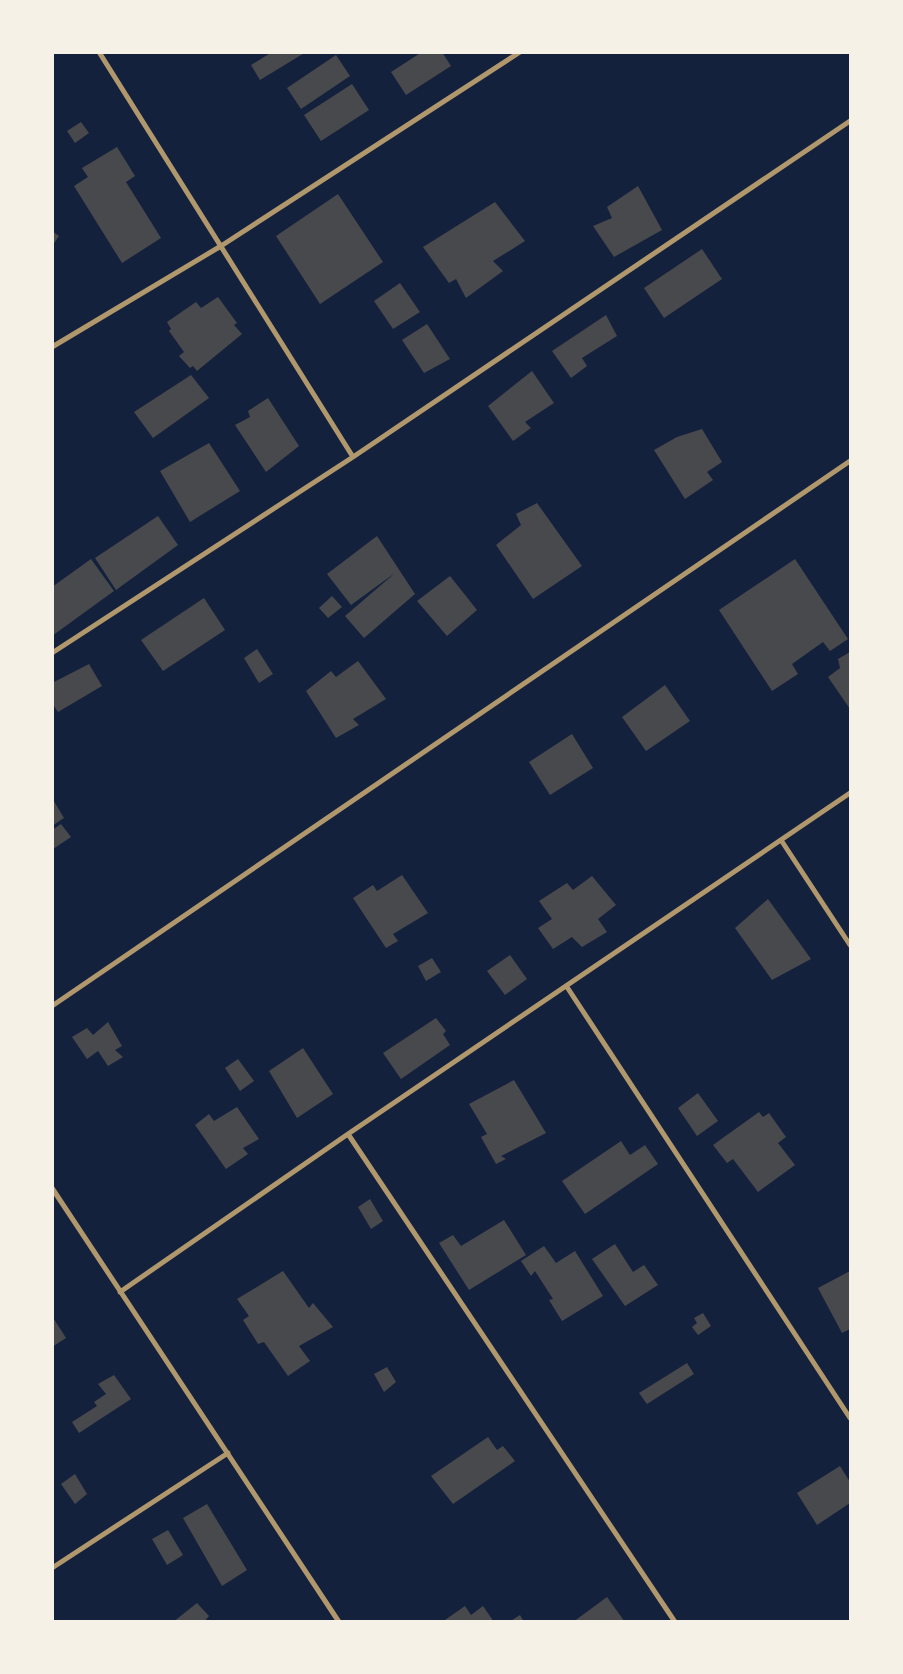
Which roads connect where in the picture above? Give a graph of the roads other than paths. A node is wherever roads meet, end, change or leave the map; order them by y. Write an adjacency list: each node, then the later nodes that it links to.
1 (99, 52): 4 (street)
2 (520, 52): 4 (street)
3 (850, 121): 6 (street)
4 (221, 246): 5 (street); 6 (street)
5 (52, 348)
6 (353, 457): 8 (street)
7 (850, 461): 13 (street)
8 (52, 652)
9 (850, 793): 10 (street)
10 (781, 840): 11 (street); 12 (street)
11 (850, 945)
12 (567, 986): 14 (street); 17 (street)
13 (52, 1006)
14 (348, 1134): 16 (street); 21 (street)
15 (52, 1188): 16 (street)
16 (120, 1292): 18 (street)
17 (850, 1418)
18 (228, 1453): 19 (street); 20 (street)
19 (52, 1568)
20 (339, 1622)
21 (675, 1622)

